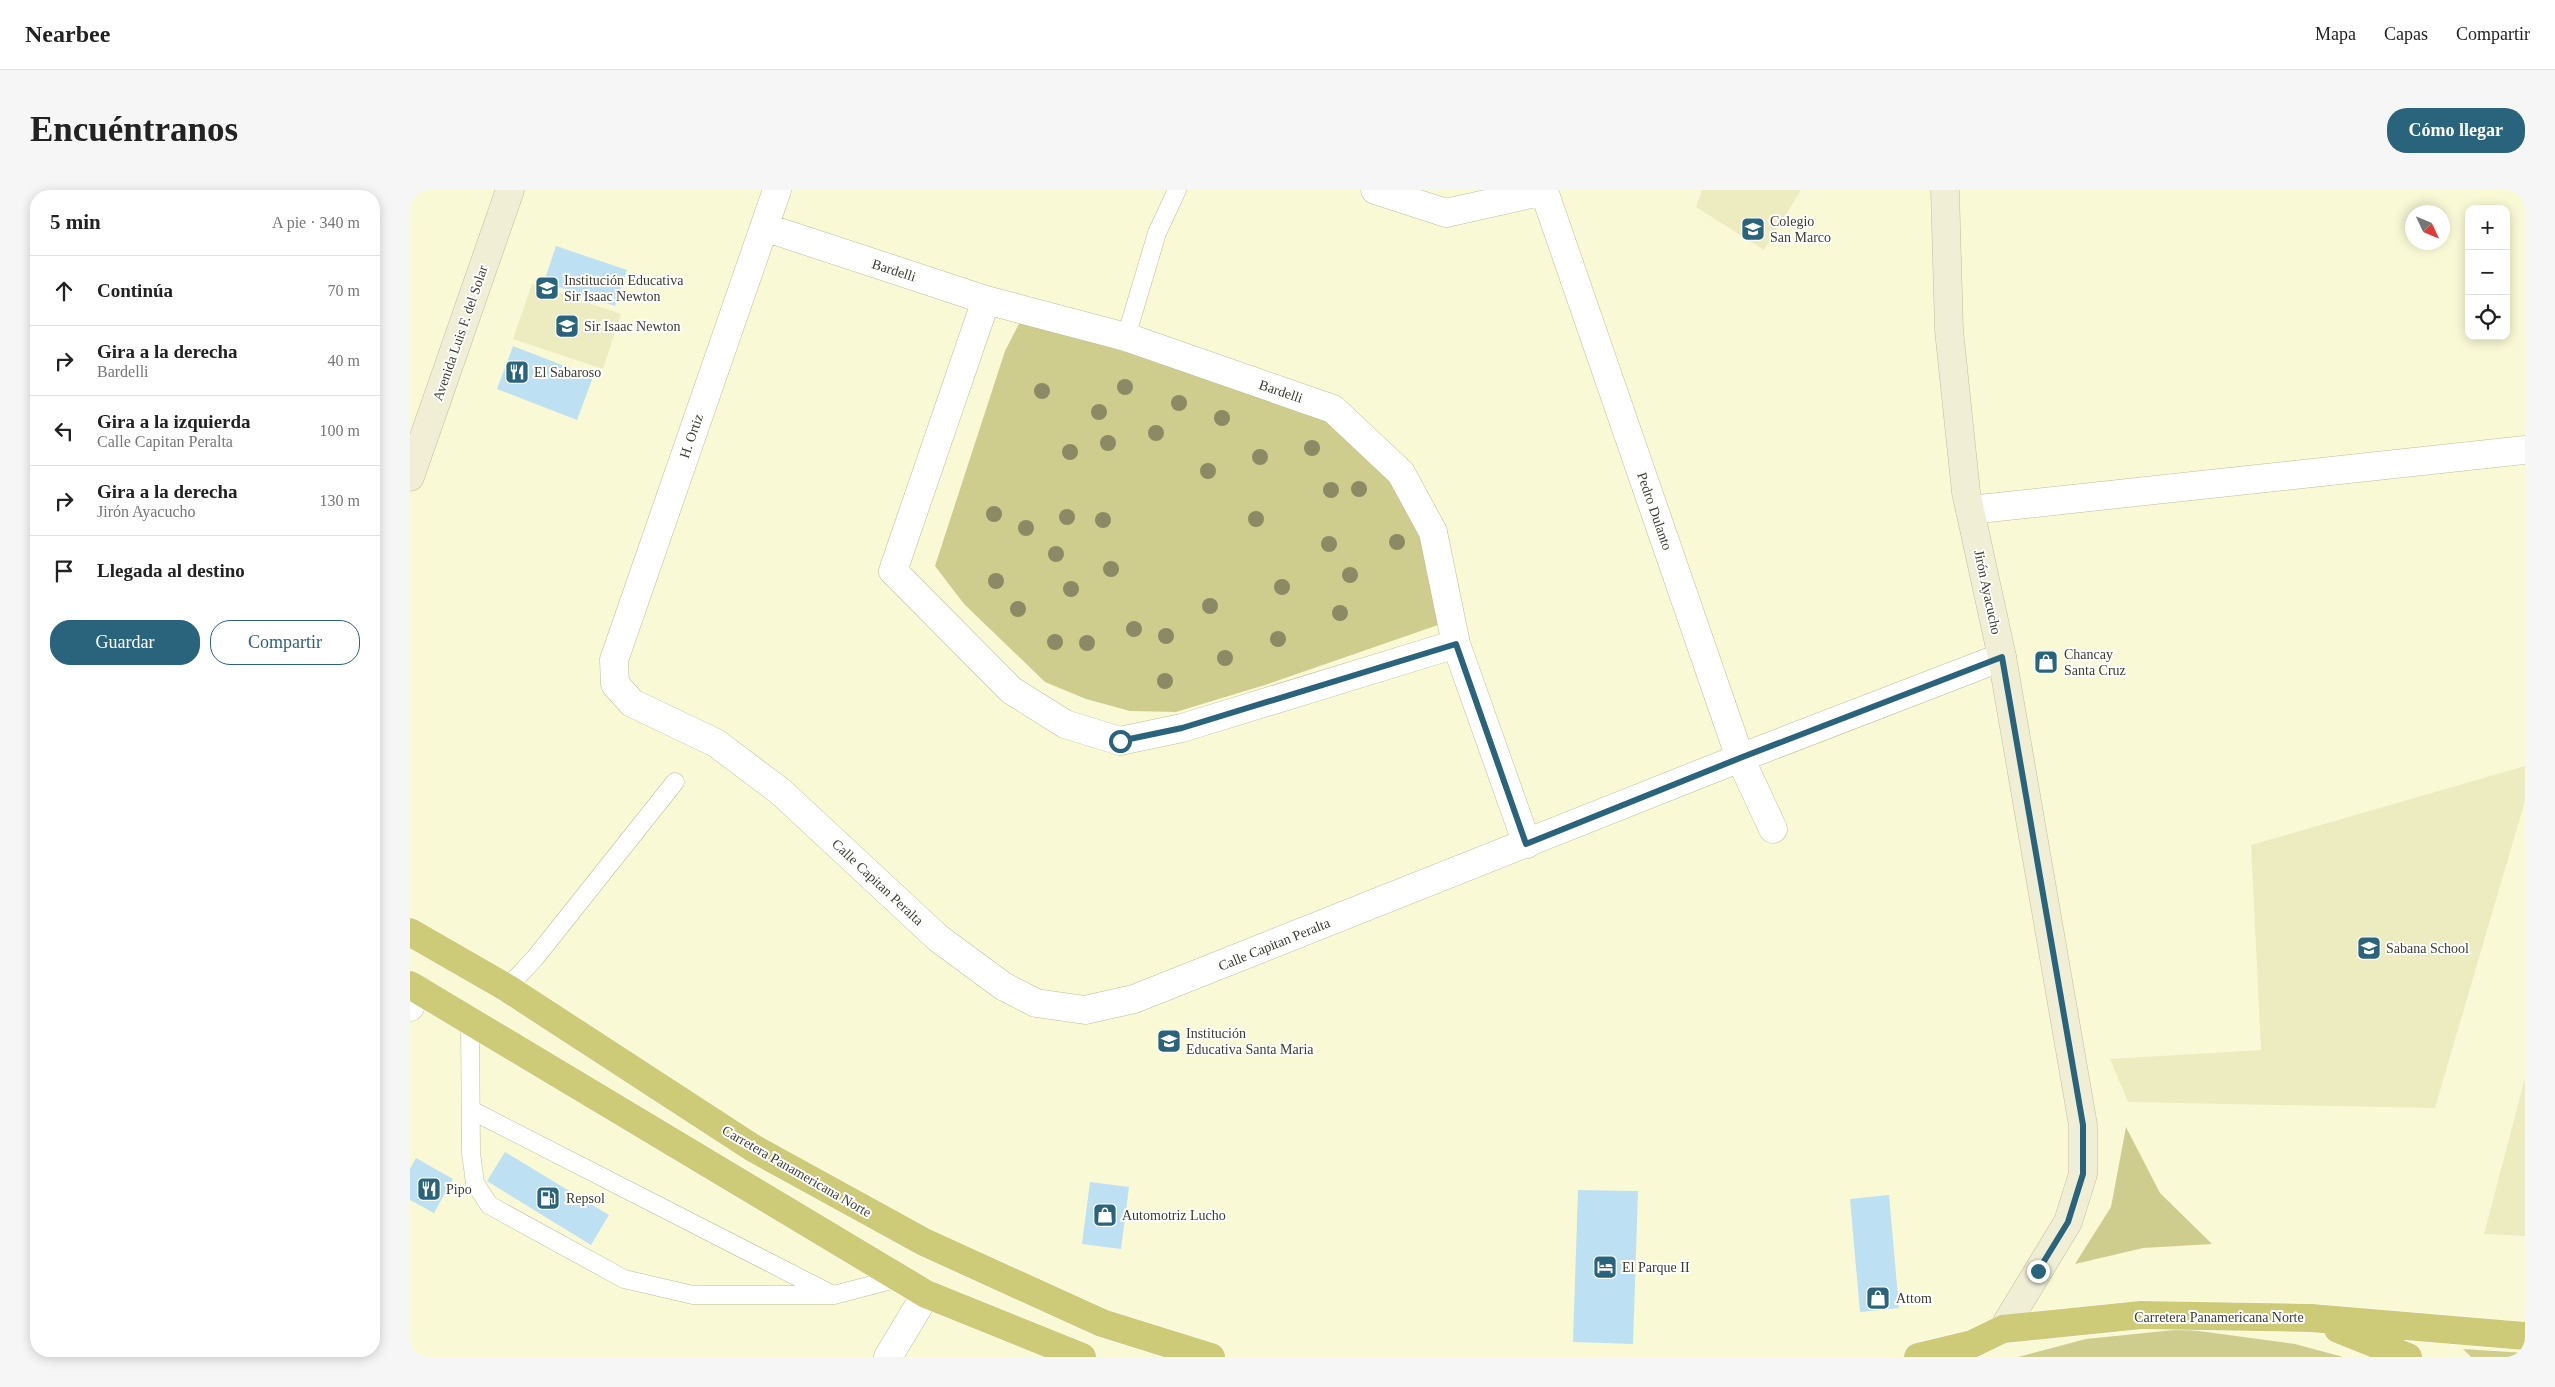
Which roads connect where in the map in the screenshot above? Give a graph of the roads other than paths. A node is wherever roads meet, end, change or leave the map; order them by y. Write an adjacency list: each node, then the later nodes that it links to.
1 (510, 190): 10 (street, Avenida Luis F. del Solar)
2 (777, 190): 6 (street, H. Ortiz)
3 (1177, 190): 8 (lane)
4 (1375, 190): 15 (street, Pedro Dulanto)
5 (1945, 190): 11 (street, Jirón Ayacucho)
6 (764, 227): 7 (street, Bardelli); 14 (street, H. Ortiz)
7 (986, 300): 8 (street, Bardelli); 12 (street)
8 (1126, 336): 12 (street, Bardelli)
9 (2525, 450): 11 (street)
10 (410, 477)
11 (1970, 510): 13 (street, Jirón Ayacucho)
12 (1456, 644): 18 (street, Bardelli)
13 (2002, 657): 15 (street, Calle Capitan Peralta); 28 (street, Jirón Ayacucho)
14 (614, 684): 18 (street, Calle Capitan Peralta)
15 (1740, 758): 17 (street, Pedro Dulanto); 18 (street, Calle Capitan Peralta)
16 (675, 782): 20 (lane)
17 (1773, 829)
18 (1526, 844)
19 (410, 932): 20 (highway, Carretera Panamericana Norte)
20 (508, 988): 33 (highway, Carretera Panamericana Norte)
21 (413, 994): 22 (highway)
22 (470, 1021): 23 (lane); 24 (highway)
23 (471, 1110): 26 (lane); 26 (lane)
24 (899, 1278): 25 (highway); 26 (lane)
25 (926, 1294): 31 (street); 32 (highway)
26 (834, 1295)
27 (2311, 1318): 28 (highway, Carretera Panamericana Norte); 29 (highway, Carretera Panamericana Norte); 36 (highway)
28 (2003, 1329): 30 (highway, Carretera Panamericana Norte)
29 (2525, 1336)
30 (1972, 1344): 34 (highway, Carretera Panamericana Norte); 35 (highway)
31 (888, 1357)
32 (1082, 1357)
33 (1211, 1357)
34 (1918, 1357)
35 (1947, 1357)
36 (2408, 1357)

